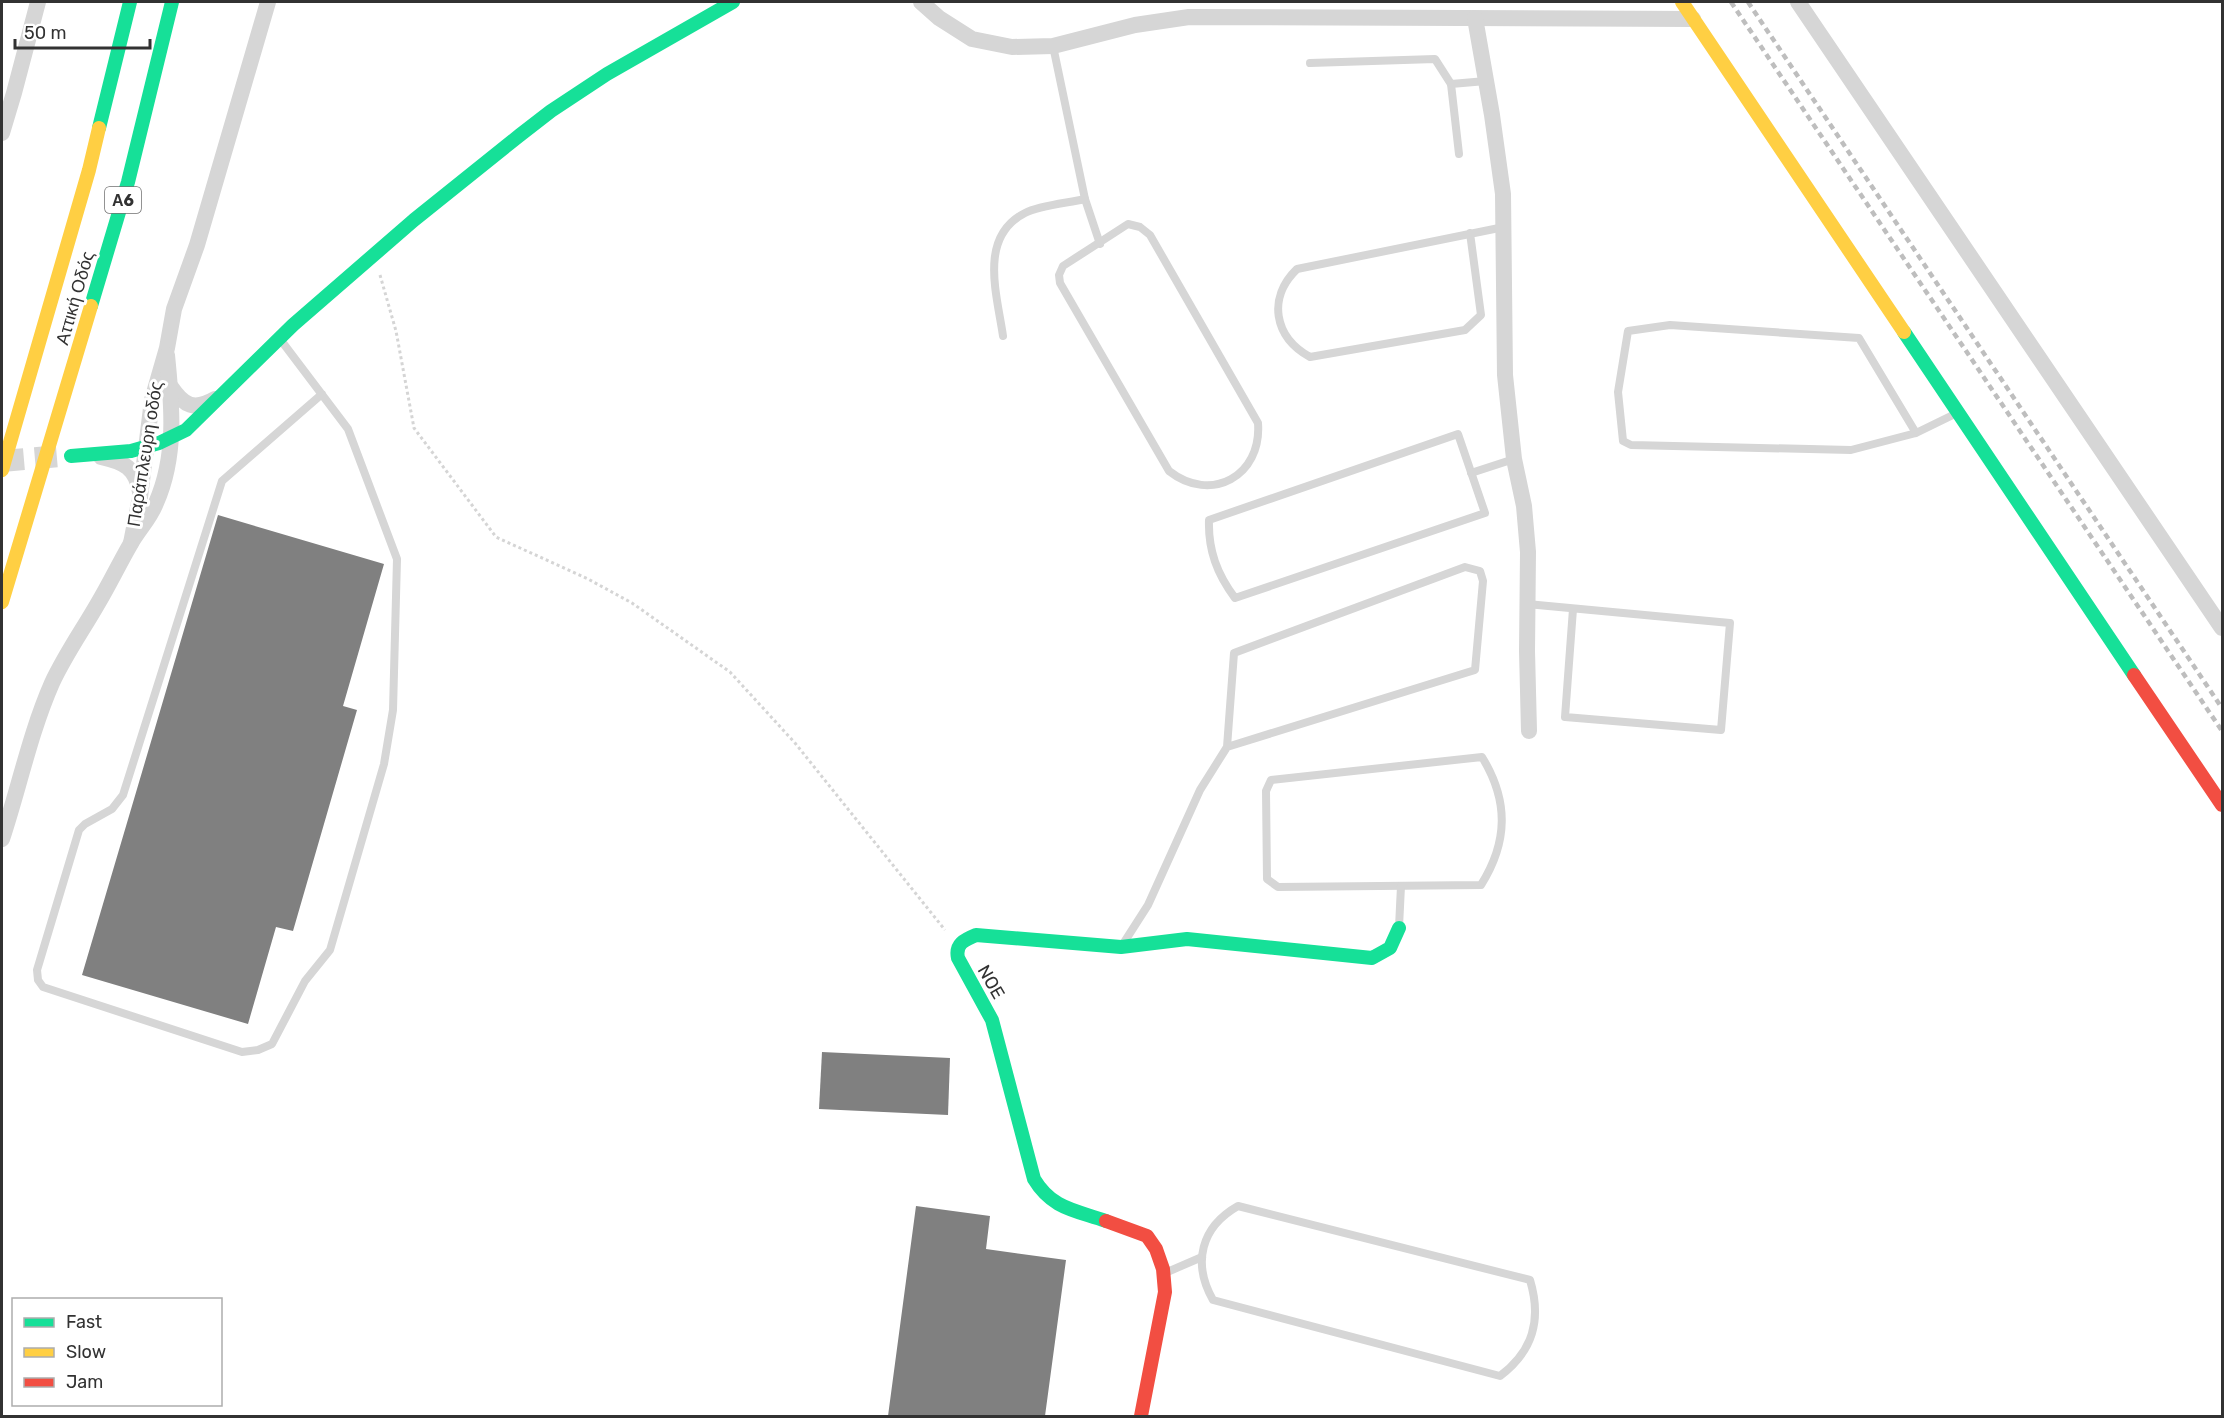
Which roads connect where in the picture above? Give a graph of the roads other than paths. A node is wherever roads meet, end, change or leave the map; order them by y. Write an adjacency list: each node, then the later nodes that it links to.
1 (38, 2): 15 (street)
2 (130, 2): 34 (main road, Αττική Οδός / Α6)
3 (172, 2): 38 (main road, Αττική Οδός / Α6)
4 (268, 2): 23 (street)
5 (733, 2): 22 (main road)
6 (921, 2): 11 (street)
7 (1682, 2): 10 (main road)
8 (1798, 2): 41 (street)
9 (1475, 18): 10 (street); 11 (street); 13 (street)
10 (1693, 19): 27 (main road)
11 (1053, 46): 17 (lane)
12 (1310, 63): 14 (lane)
13 (1486, 81): 14 (lane); 18 (street)
14 (1451, 84): 16 (lane)
15 (2, 133)
16 (1459, 154)
17 (1085, 199): 20 (lane); 21 (lane)
18 (1504, 227): 19 (lane); 33 (street)
19 (1470, 233): 19 (lane)
20 (1100, 244): 20 (lane)
21 (1003, 336)
22 (280, 338): 25 (lane); 26 (main road)
23 (167, 348): 24 (street, Παράπλευρη οδός); 30 (street, Παράπλευρη οδός)
24 (171, 387): 26 (street, Παράπλευρη οδός); 29 (street, Παράπλευρη οδός)
25 (322, 394): 25 (lane)
26 (221, 395): 29 (main road)
27 (1958, 413): 28 (lane); 44 (main road)
28 (1916, 432): 28 (lane)
29 (171, 439): 30 (main road); 37 (street, Παράπλευρη οδός)
30 (146, 448): 31 (main road); 36 (street, Παράπλευρη οδός)
31 (94, 455): 32 (main road); 36 (street)
32 (71, 456)
33 (1514, 459): 35 (lane); 39 (street)
34 (2, 470)
35 (1471, 473): 35 (lane)
36 (140, 497): 37 (street, Παράπλευρη οδός)
37 (131, 543): 45 (street)
38 (2, 603)
39 (1527, 604): 40 (lane); 42 (street)
40 (1573, 609): 40 (lane)
41 (2223, 628)
42 (1529, 731)
43 (1227, 747): 43 (lane); 48 (lane)
44 (2223, 805)
45 (2, 839)
46 (1401, 886): 46 (lane); 47 (lane)
47 (1399, 928): 48 (main road, NOE)
48 (1121, 947): 50 (main road, NOE)
49 (1202, 1257): 49 (lane); 50 (lane)
50 (1165, 1273): 51 (main road, NOE)
51 (1141, 1416)

